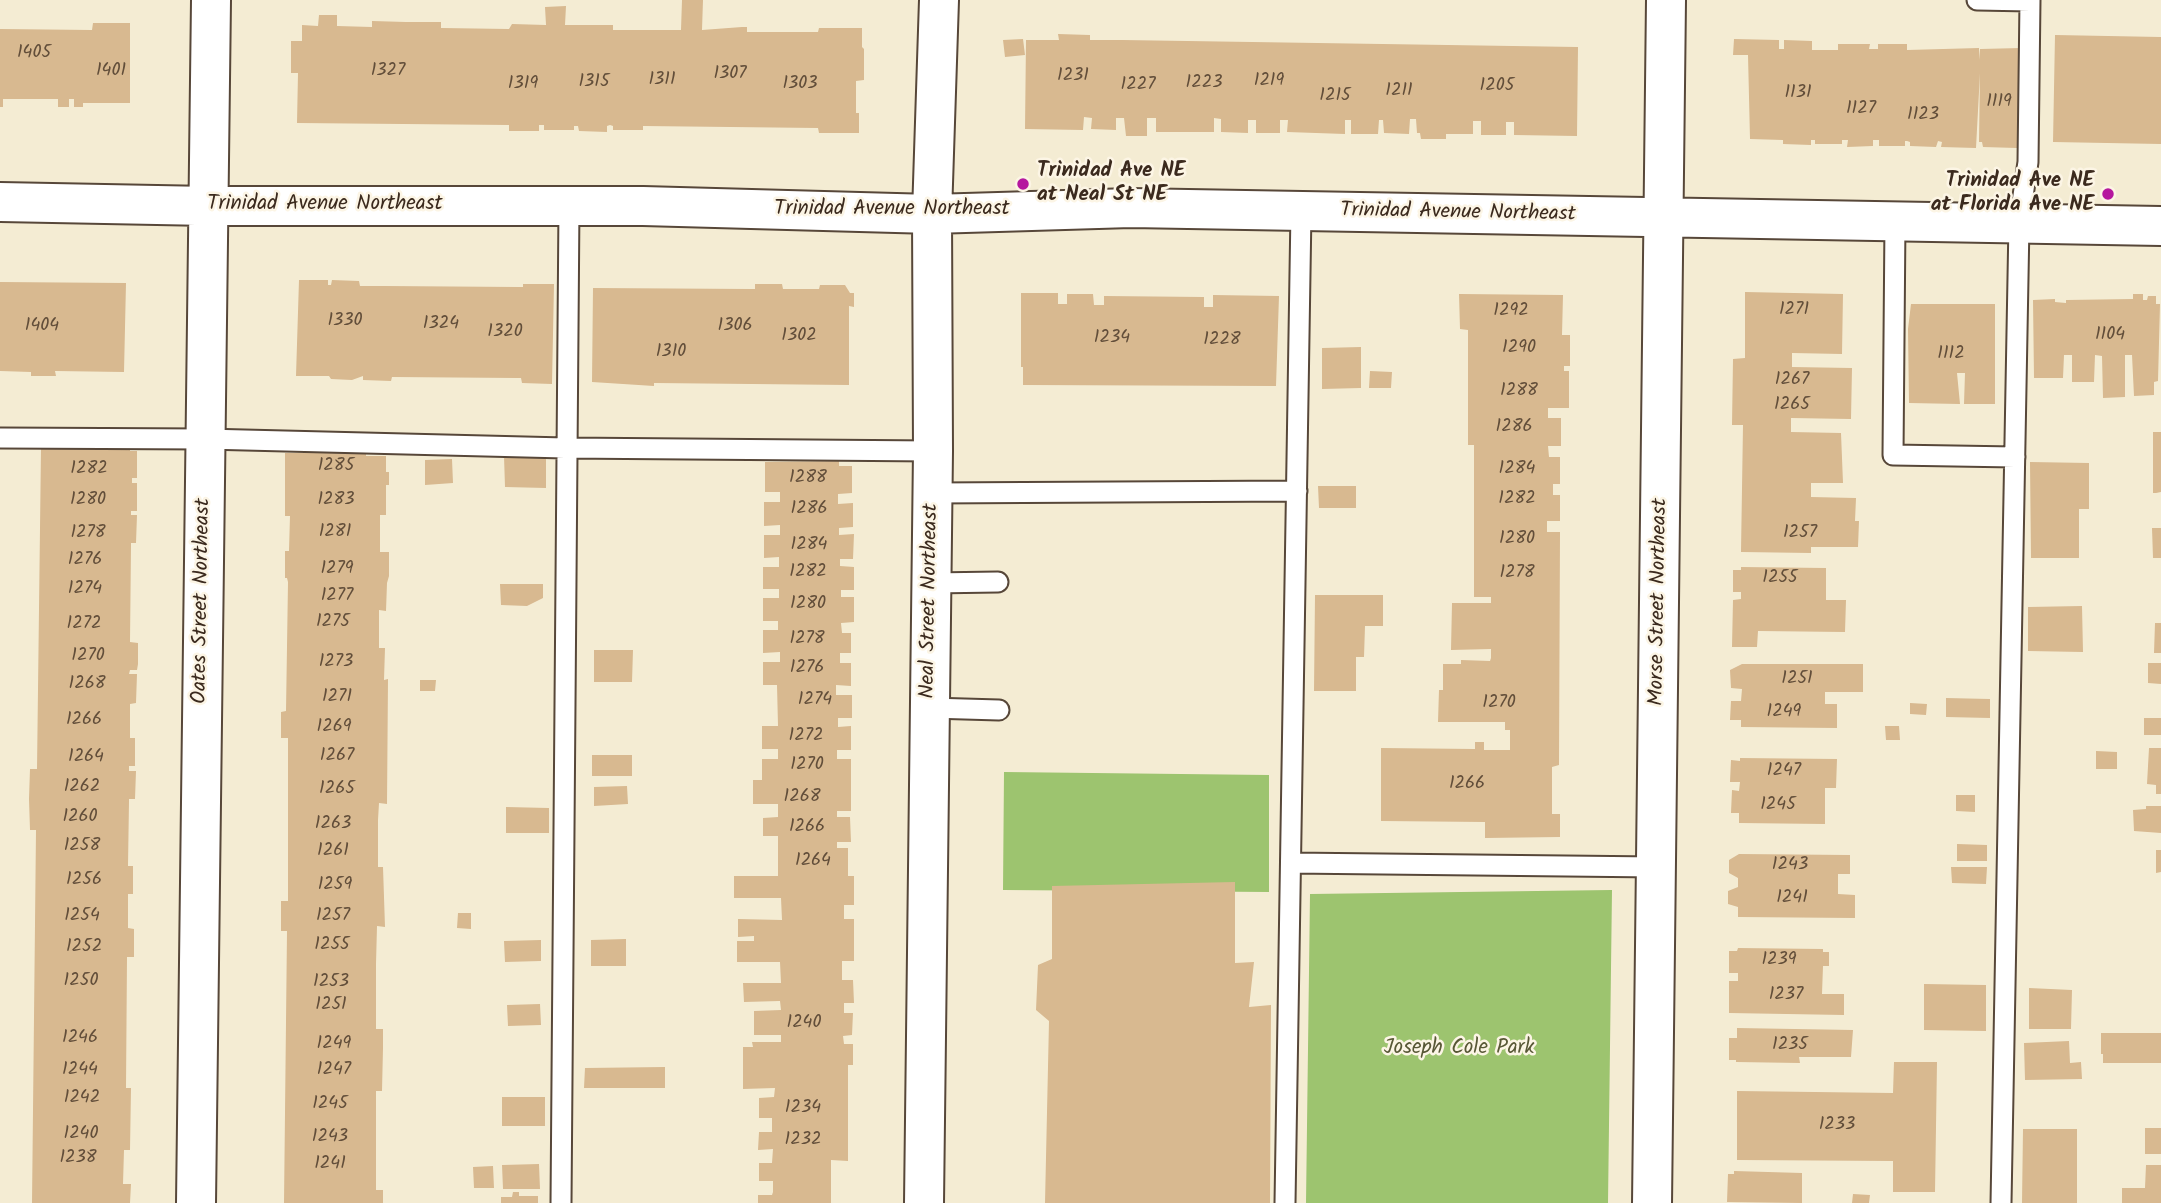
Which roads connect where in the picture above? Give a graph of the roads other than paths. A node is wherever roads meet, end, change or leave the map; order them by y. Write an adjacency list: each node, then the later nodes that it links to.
1 (211, 0): 8 (street, Oates Street Northeast)
2 (939, 0): 10 (street, Neal Street Northeast)
3 (1666, 0): 11 (street, Morse Street Northeast)
4 (1977, 0): 5 (lane)
5 (2030, 1): 13 (lane)
6 (0, 202): 8 (street, Trinidad Avenue Northeast)
7 (569, 205): 8 (street, Trinidad Avenue Northeast); 10 (street, Trinidad Avenue Northeast); 17 (lane)
8 (209, 206): 16 (street, Oates Street Northeast)
9 (1301, 211): 10 (street, Trinidad Avenue Northeast); 11 (street, Trinidad Avenue Northeast); 20 (lane)
10 (932, 214): 18 (street, Neal Street Northeast)
11 (1664, 218): 12 (street, Trinidad Avenue Northeast); 27 (street, Morse Street Northeast)
12 (1895, 221): 13 (street, Trinidad Avenue Northeast); 19 (lane)
13 (2019, 223): 14 (street, Trinidad Avenue Northeast); 19 (lane)
14 (2161, 226)
15 (0, 438): 16 (lane)
16 (205, 439): 17 (lane); 28 (street, Oates Street Northeast)
17 (565, 448): 18 (lane); 29 (lane)
18 (933, 451): 21 (street, Neal Street Northeast)
19 (2015, 457): 33 (lane)
20 (1297, 491): 21 (lane); 26 (lane)
21 (933, 493): 23 (street, Neal Street Northeast)
22 (998, 582): 23 (lane)
23 (932, 583): 24 (street, Neal Street Northeast)
24 (930, 708): 25 (lane); 30 (street, Neal Street Northeast)
25 (999, 710)
26 (1291, 863): 27 (lane); 31 (lane)
27 (1657, 867): 32 (street, Morse Street Northeast)
28 (196, 1203)
29 (561, 1203)
30 (924, 1203)
31 (1285, 1203)
32 (1652, 1203)
33 (2001, 1203)

